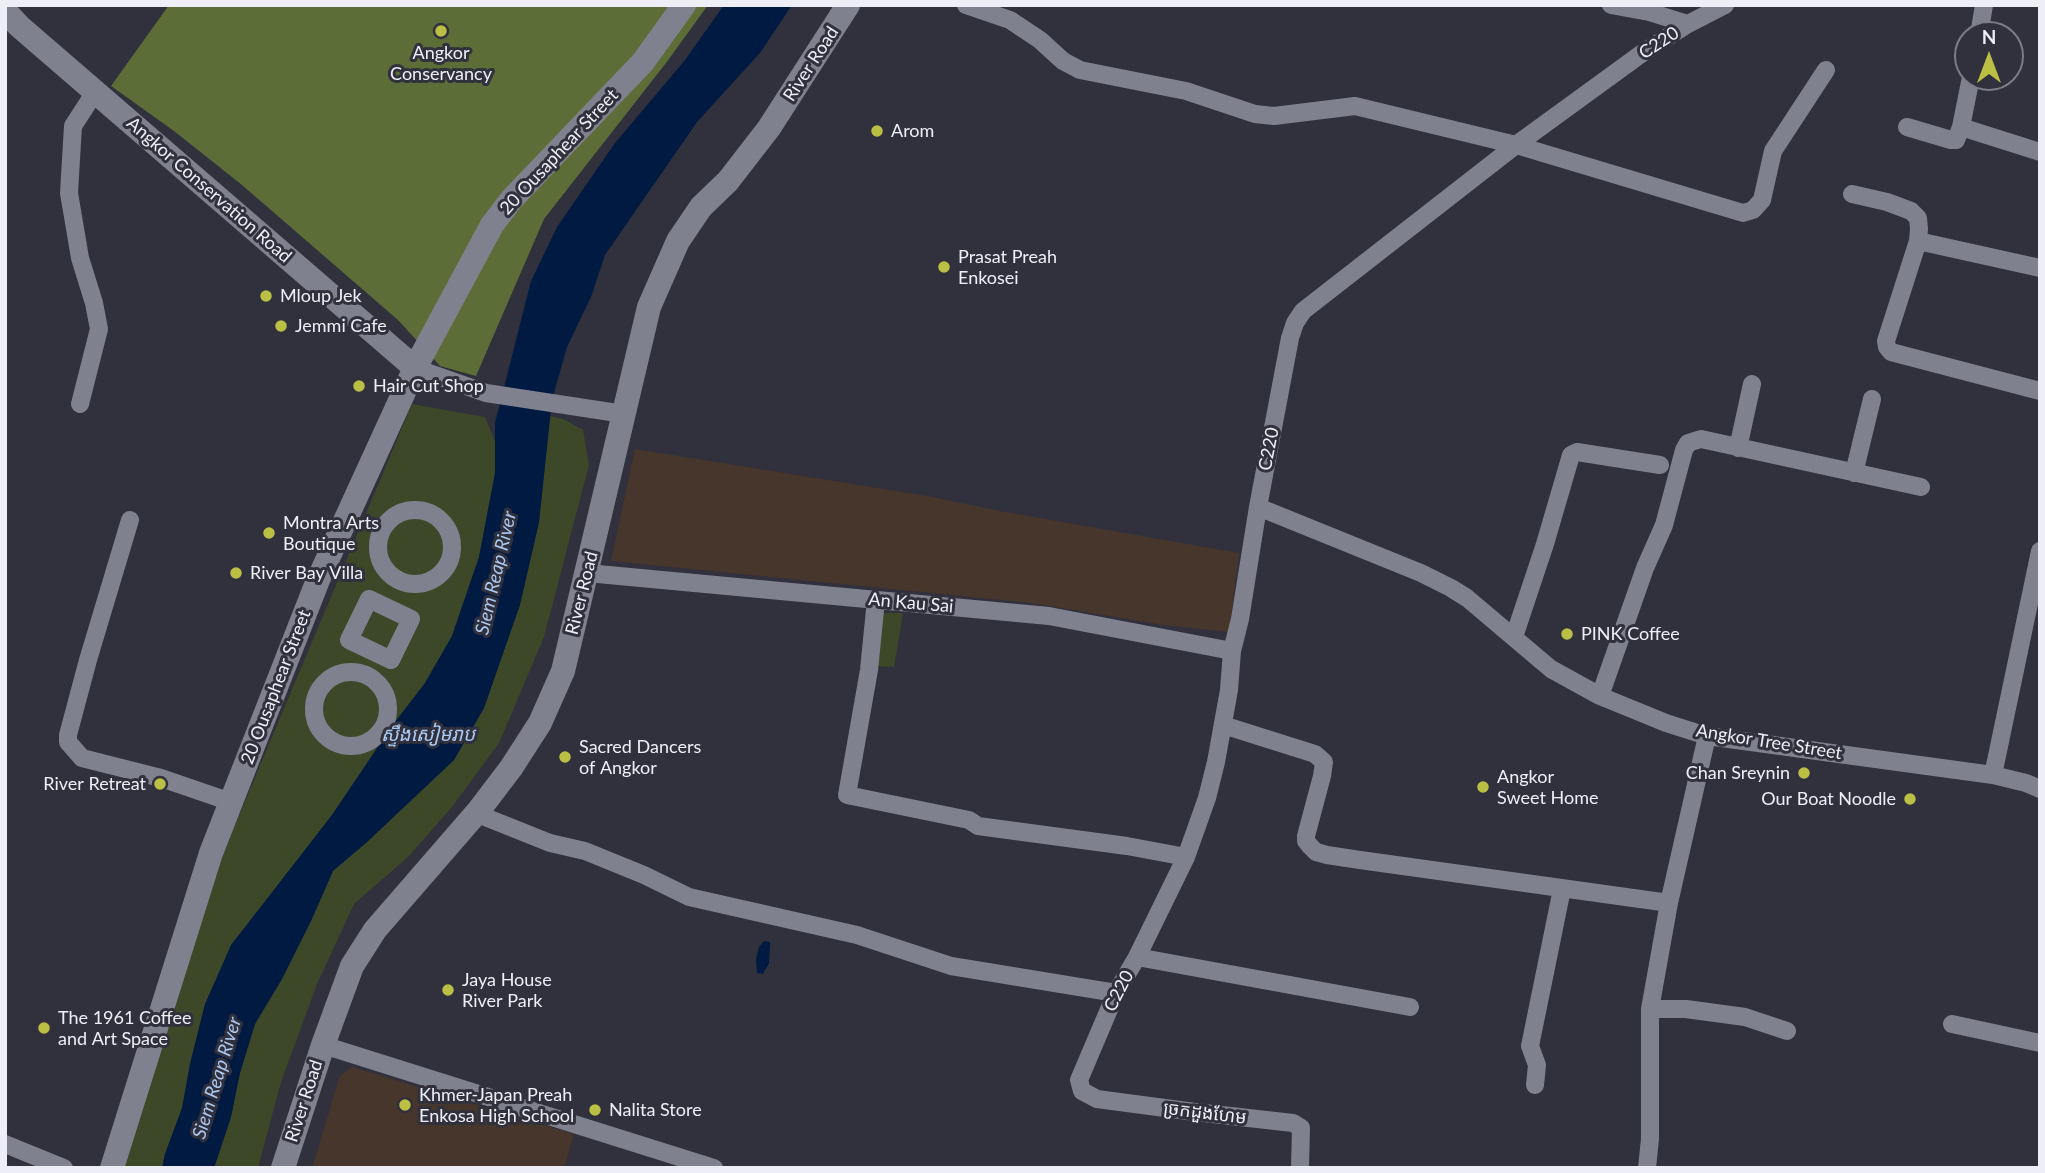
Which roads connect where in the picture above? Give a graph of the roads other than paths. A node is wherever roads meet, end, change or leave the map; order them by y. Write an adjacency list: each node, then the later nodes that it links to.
1 (684, 5): 18 (street, 20 Ousaphear Street)
2 (848, 5): 23 (street, River Road)
3 (966, 5): 13 (street)
4 (1611, 5): 7 (street)
5 (1725, 5): 7 (street, C220)
6 (5, 11): 10 (street, Angkor Conservation Road)
7 (1688, 24): 13 (street, C220)
8 (1826, 69): 13 (street)
9 (1968, 91): 12 (street)
10 (95, 92): 18 (street, Angkor Conservation Road); 22 (street)
11 (1907, 127): 12 (street)
12 (1961, 127): 14 (street)
13 (1516, 145): 28 (street, C220)
14 (2040, 152)
15 (1852, 194): 16 (street)
16 (1917, 241): 17 (street); 20 (street)
17 (2040, 268)
18 (415, 368): 23 (street); 42 (street, 20 Ousaphear Street)
19 (1752, 384): 24 (street)
20 (2040, 391)
21 (1872, 399): 26 (street)
22 (80, 404)
23 (624, 414): 32 (street, River Road)
24 (1738, 448): 26 (street); 36 (street)
25 (1660, 465): 34 (street)
26 (1854, 473): 27 (street)
27 (1921, 487)
28 (1258, 507): 34 (street, Angkor Tree Street); 35 (street, C220)
29 (130, 520): 42 (street)
30 (2040, 551): 40 (street)
31 (447, 563): 31 (street)
32 (587, 573): 33 (street, An Kau Sai); 43 (street, River Road)
33 (876, 600): 35 (street, An Kau Sai); 44 (street)
34 (1514, 637): 36 (street, Angkor Tree Street)
35 (1232, 651): 37 (street, C220)
36 (1600, 696): 39 (street, Angkor Tree Street)
37 (1223, 724): 44 (street, C220); 45 (street)
38 (383, 726): 38 (street)
39 (1707, 736): 40 (street, Angkor Tree Street); 46 (street)
40 (1993, 775): 41 (street, Angkor Tree Street)
41 (2040, 789)
42 (231, 802): 59 (street, 20 Ousaphear Street)
43 (479, 810): 48 (street); 54 (street, River Road)
44 (1186, 857): 47 (street, C220)
45 (1562, 889): 46 (street); 56 (street)
46 (1669, 903): 50 (street)
47 (1137, 957): 48 (street, C220); 49 (street)
48 (1116, 993): 55 (street, C220)
49 (1410, 1007)
50 (1650, 1009): 52 (street); 63 (street)
51 (1952, 1024): 53 (street)
52 (1787, 1031)
53 (2040, 1043)
54 (323, 1045): 60 (street, River Road); 61 (street)
55 (1079, 1080): 62 (street, ច្រកដួងហែម)
56 (1535, 1085)
57 (5, 1144): 58 (street)
58 (64, 1168)
59 (112, 1168)
60 (283, 1168)
61 (714, 1168)
62 (1300, 1168)
63 (1647, 1168)

